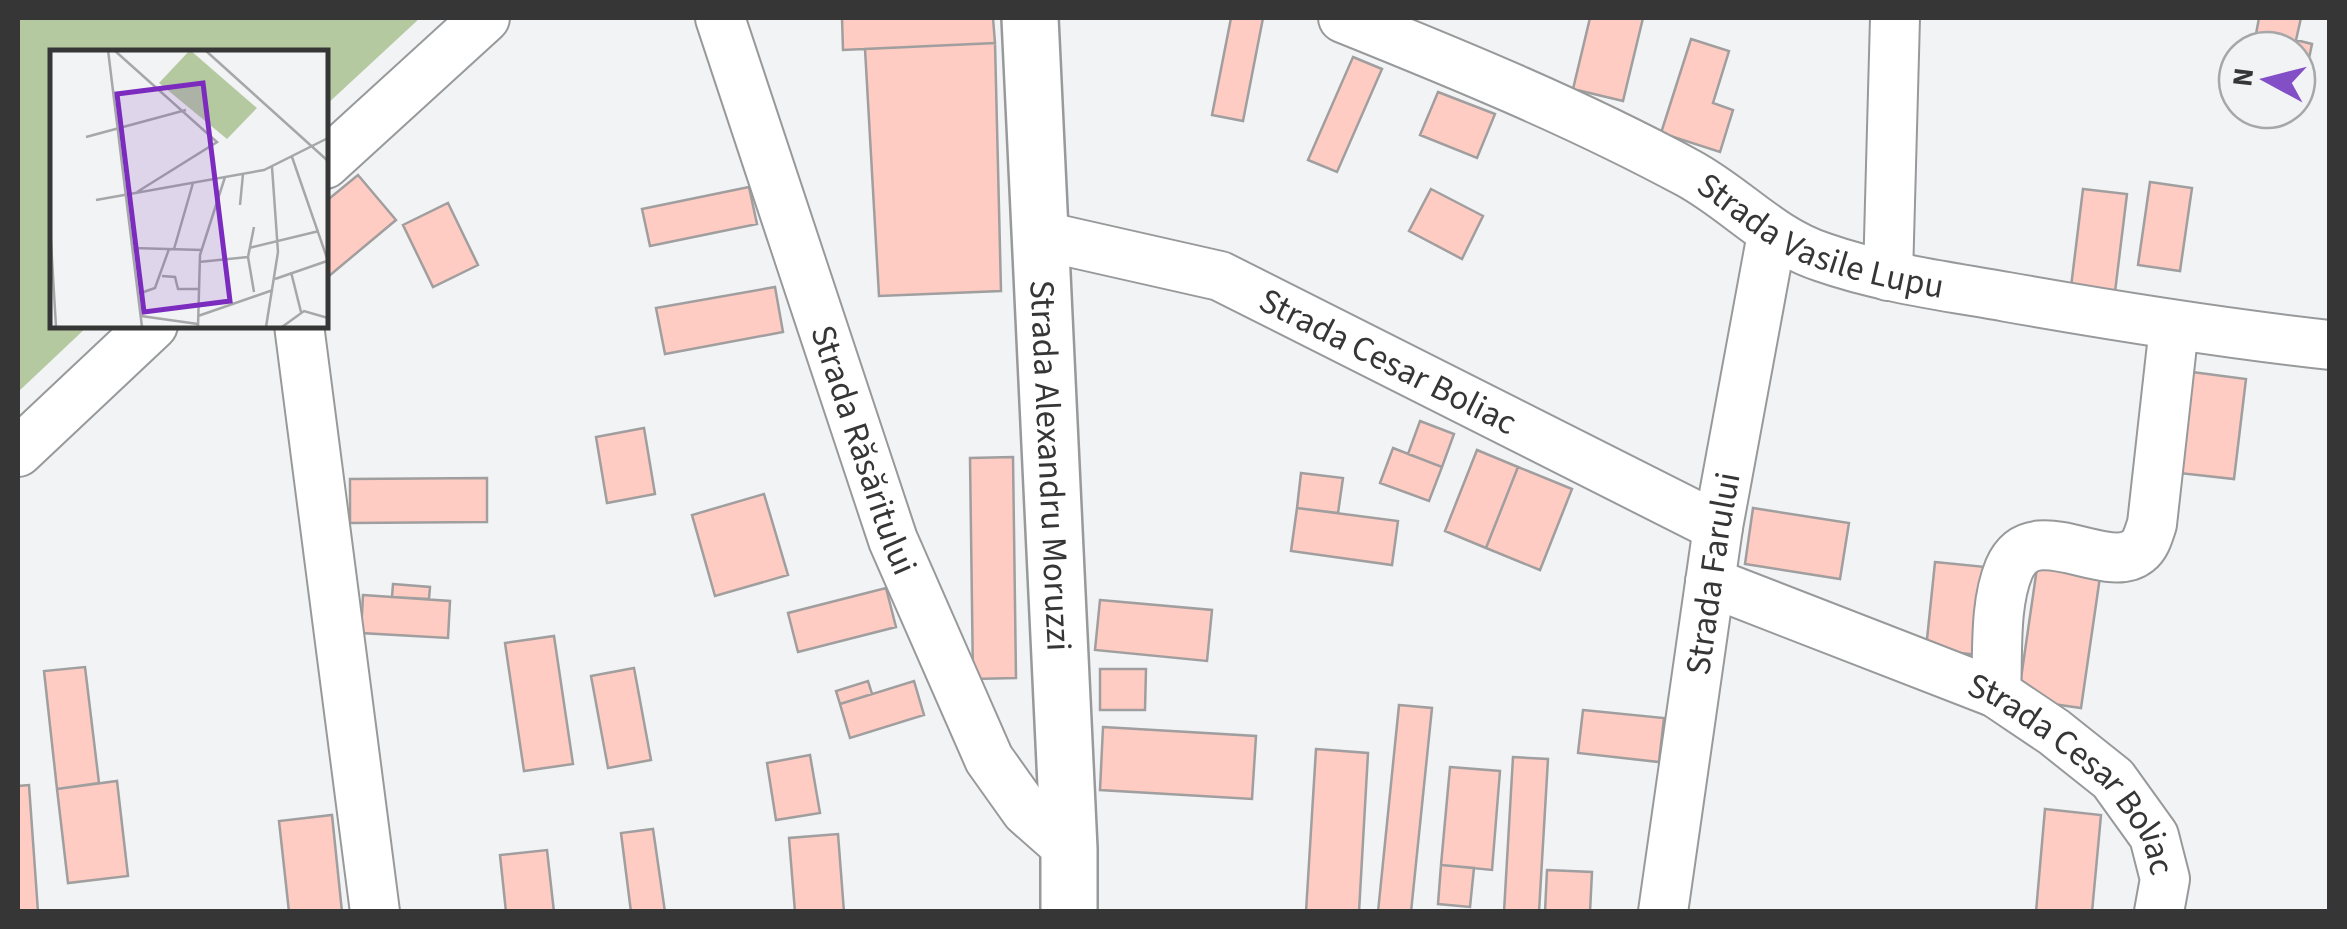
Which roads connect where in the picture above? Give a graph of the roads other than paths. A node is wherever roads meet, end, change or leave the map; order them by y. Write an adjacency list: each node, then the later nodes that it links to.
1 (485, 18): 6 (street)
2 (720, 18): 18 (street, Strada Răsăritului)
3 (1030, 18): 8 (street, Strada Alexandru Moruzzi)
4 (1343, 18): 7 (street, Strada Vasile Lupu)
5 (1894, 18): 9 (street)
6 (328, 161)
7 (1772, 234): 9 (street, Strada Vasile Lupu); 15 (street, Strada Farului)
8 (1043, 236): 15 (street, Strada Cesar Boliac); 18 (street, Strada Alexandru Moruzzi)
9 (1888, 276): 10 (street, Strada Vasile Lupu)
10 (2174, 327): 13 (street, Strada Vasile Lupu); 17 (street)
11 (150, 328): 14 (street)
12 (299, 328): 19 (street)
13 (2330, 346)
14 (18, 452)
15 (1718, 527): 16 (street, Strada Farului)
16 (1710, 582): 17 (street, Strada Cesar Boliac); 21 (street, Strada Farului)
17 (1996, 693): 22 (street, Strada Cesar Boliac)
18 (1069, 849): 20 (street, Strada Alexandru Moruzzi)
19 (374, 912)
20 (1069, 912)
21 (1664, 912)
22 (2160, 912)

